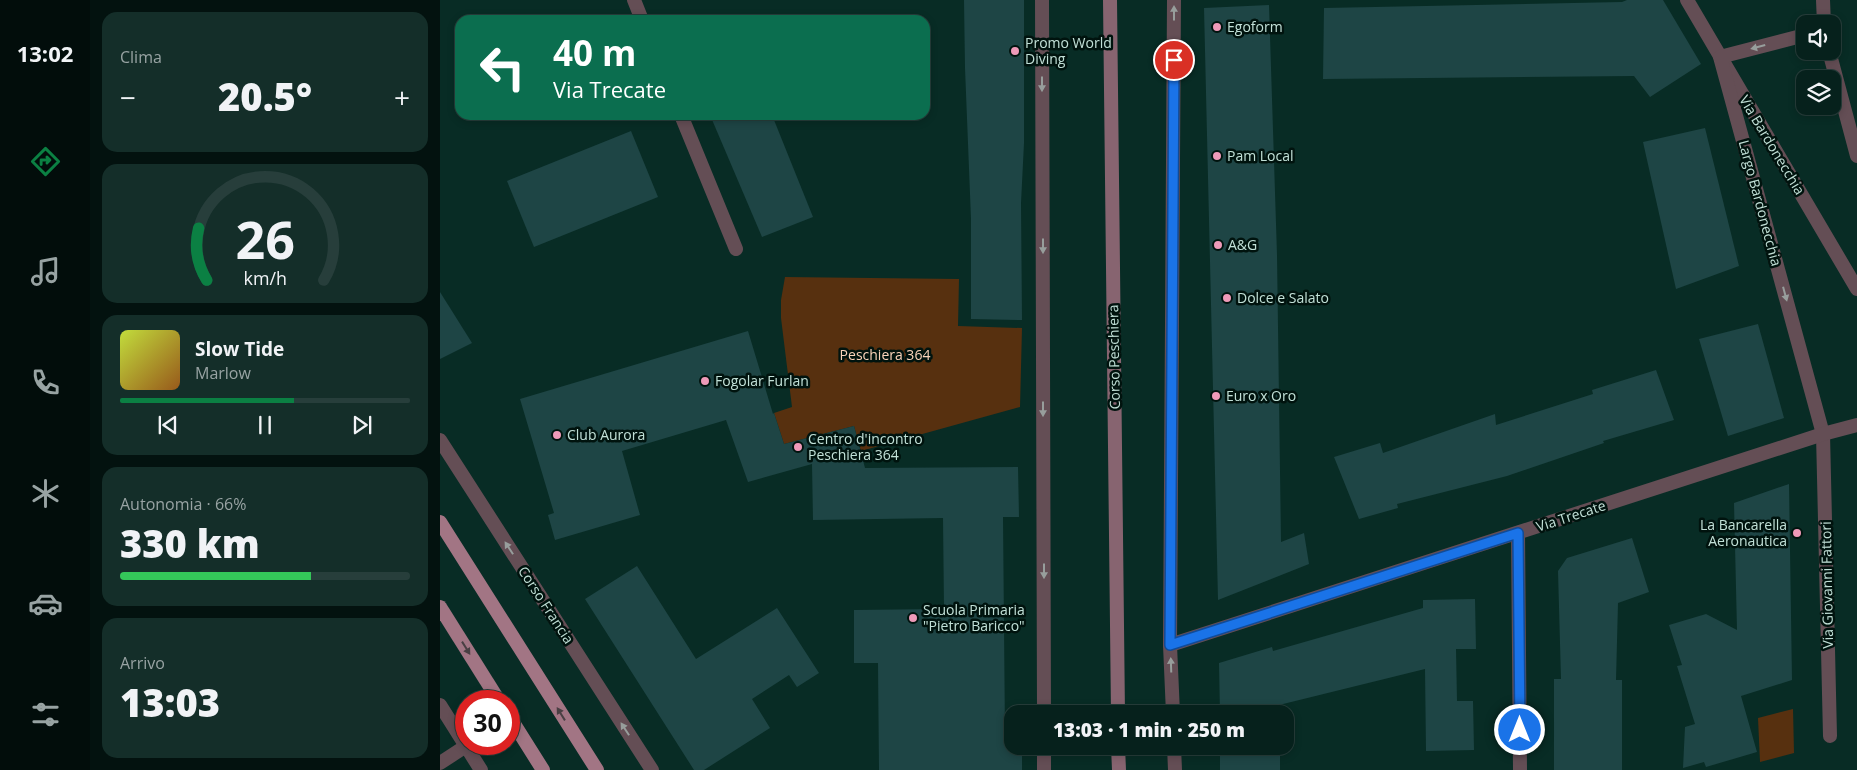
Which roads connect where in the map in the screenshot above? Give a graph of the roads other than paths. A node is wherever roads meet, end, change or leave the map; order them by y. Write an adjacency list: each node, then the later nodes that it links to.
1 (634, 0): 7 (street)
2 (1042, 0): 25 (street, one-way to 25)
3 (1110, 0): 26 (main road, Corso Peschiera)
4 (1174, 0): 22 (street, one-way to 4)
5 (1686, 0): 10 (street, Via Bardonecchia)
6 (1823, 0): 8 (street)
7 (640, 15)
8 (1824, 15)
9 (1796, 37): 10 (street, one-way to 10)
10 (1720, 57): 15 (street, Via Bardonecchia); 17 (street, Largo Bardonecchia, one-way to 17)
11 (1832, 60): 13 (street)
12 (683, 120): 14 (street)
13 (1857, 156)
14 (736, 249)
15 (1857, 289)
16 (1857, 425): 17 (street, Via Trecate)
17 (1823, 434): 20 (street, Via Trecate); 30 (street, Via Giovanni Fattori)
18 (440, 440): 40 (street, Corso Francia, one-way to 18)
19 (440, 522): 39 (main road, one-way to 19)
20 (1518, 533): 22 (street, Via Trecate); 44 (street)
21 (440, 607): 23 (main road, one-way to 23)
22 (1170, 645): 27 (street, one-way to 22)
23 (492, 690)
24 (440, 705): 28 (street)
25 (1044, 705)
26 (1118, 705)
27 (1173, 705)
28 (455, 729)
29 (520, 733): 38 (main road)
30 (1830, 736)
31 (455, 753): 36 (street)
32 (472, 755): 37 (street)
33 (1044, 755): 41 (street)
34 (1118, 755): 42 (main road)
35 (1174, 755): 43 (street)
36 (440, 763)
37 (481, 770)
38 (543, 770)
39 (597, 770)
40 (652, 770)
41 (1044, 770)
42 (1119, 770)
43 (1175, 770)
44 (1520, 770)

